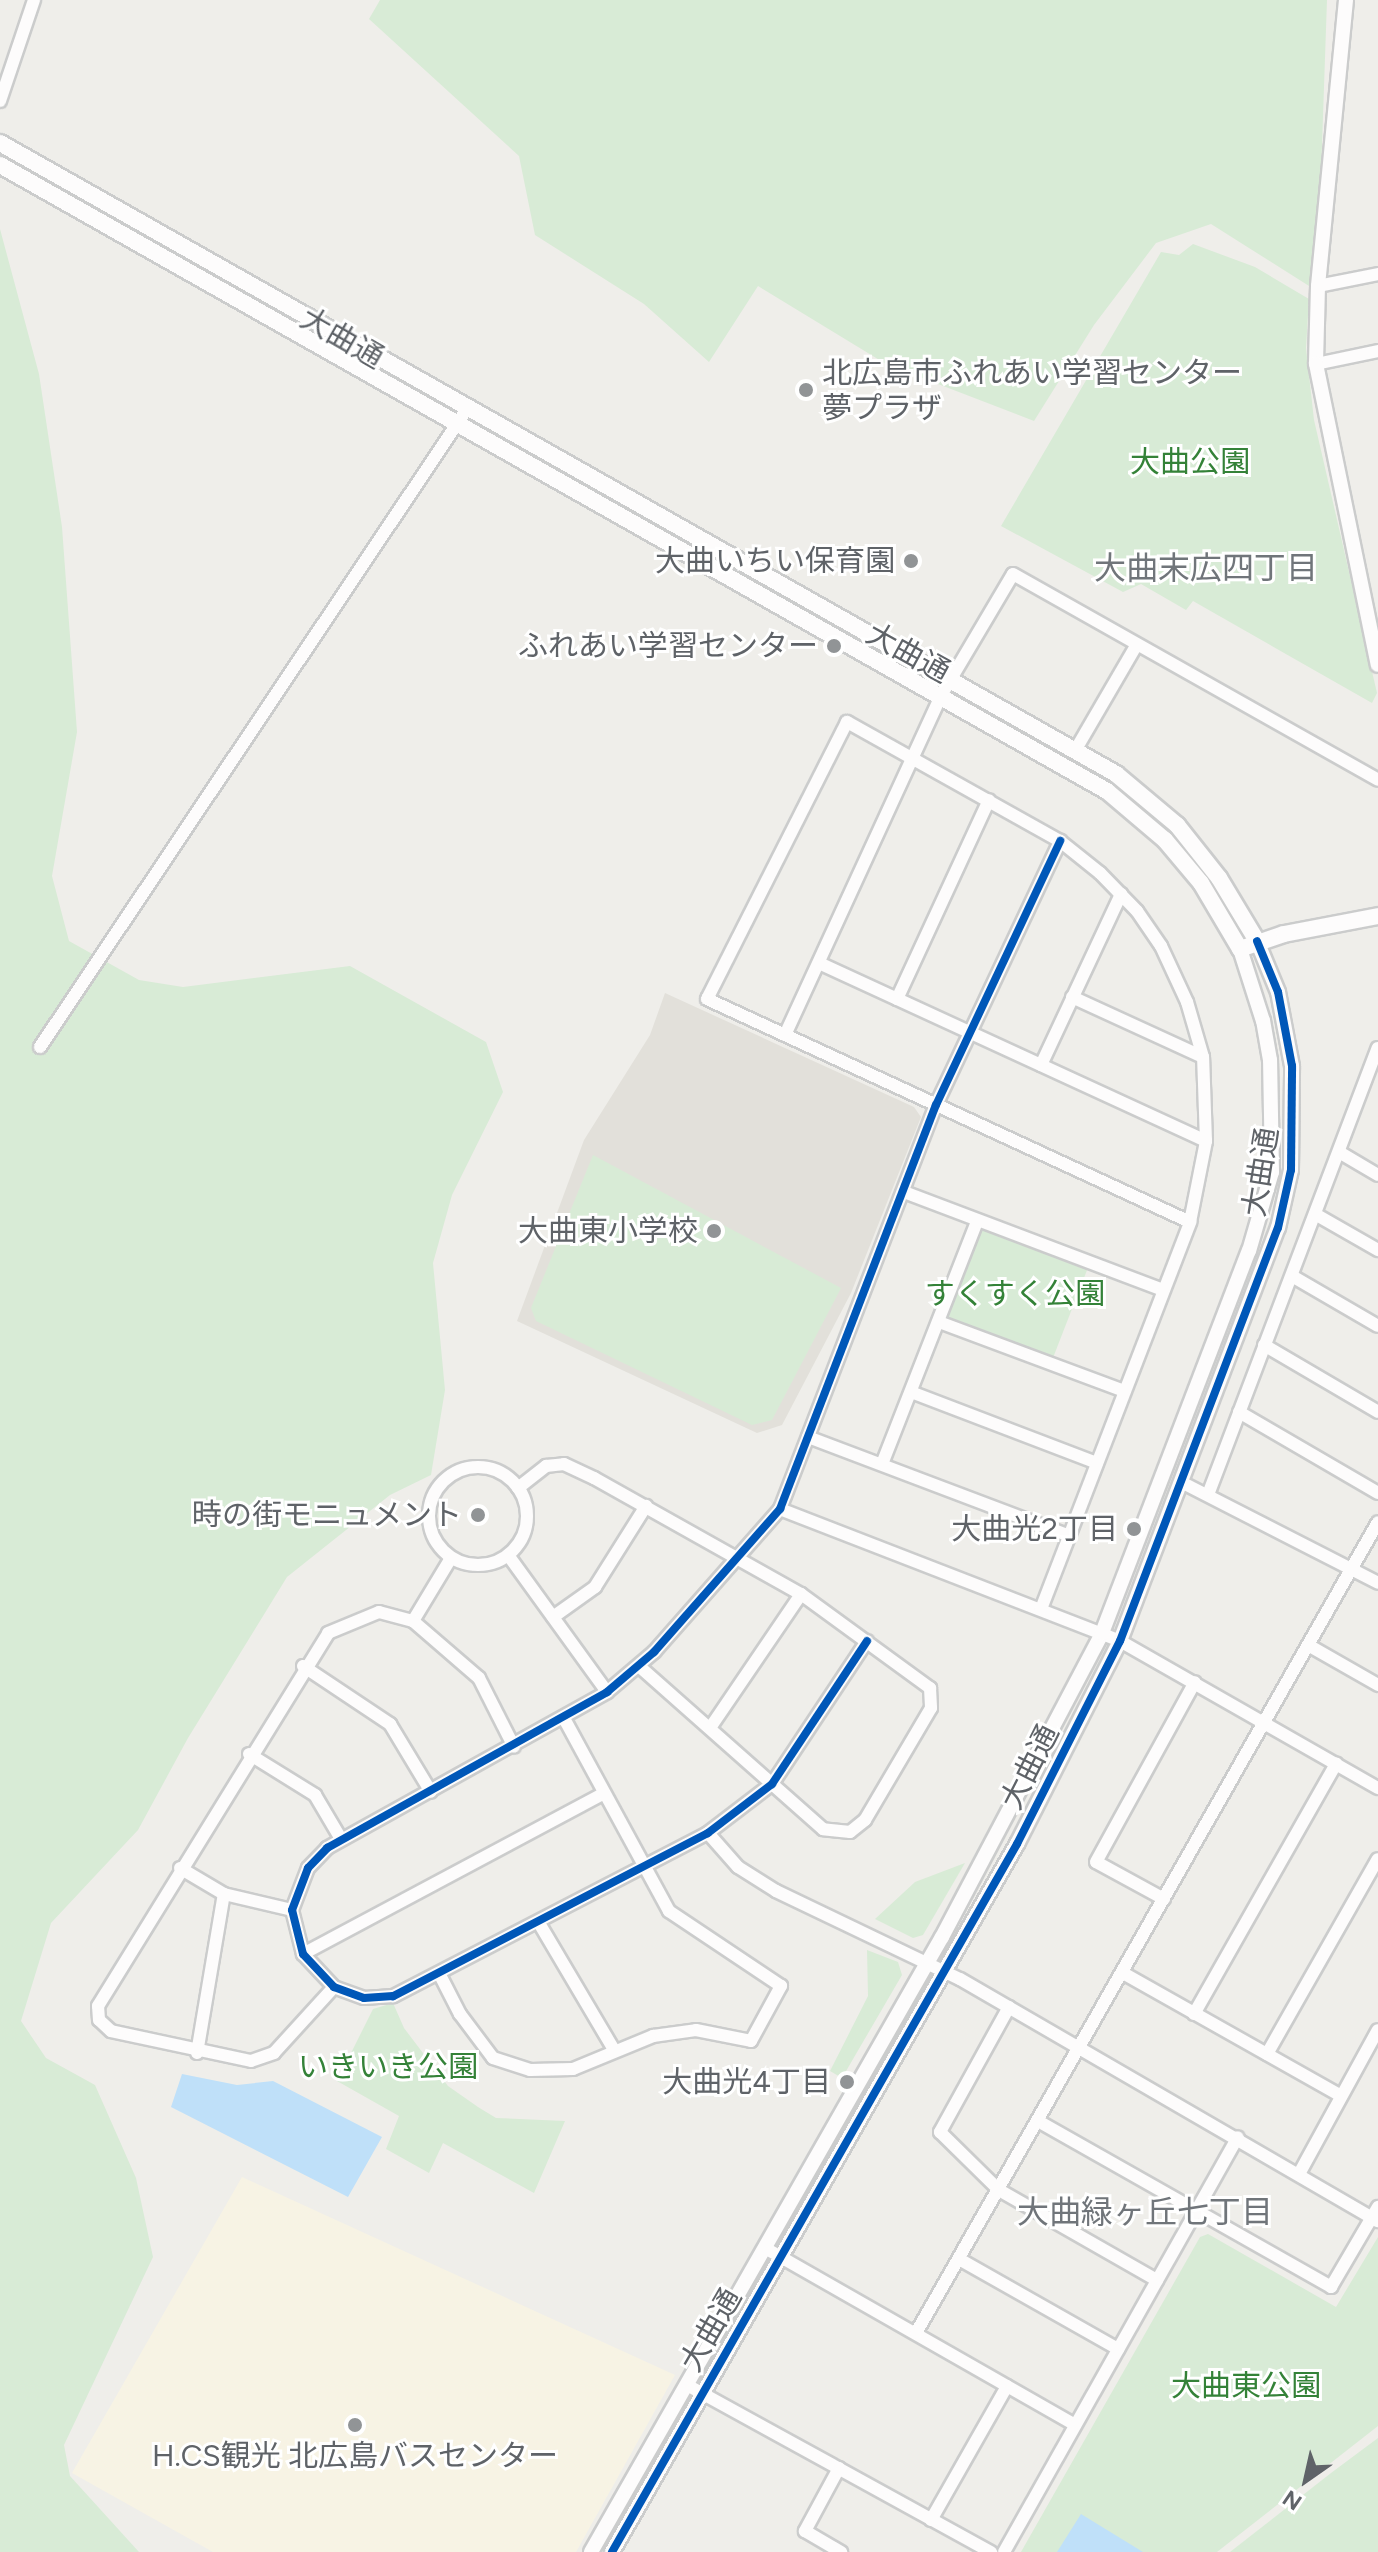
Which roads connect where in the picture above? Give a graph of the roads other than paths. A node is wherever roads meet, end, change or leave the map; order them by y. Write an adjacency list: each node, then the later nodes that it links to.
1 (34, 0): 3 (street)
2 (1346, 0): 7 (street)
3 (0, 101)
4 (0, 143): 10 (main road, 大曲通)
5 (0, 165): 11 (main road, 大曲通)
6 (1378, 274): 7 (street)
7 (1318, 286): 9 (street)
8 (1378, 351): 9 (street)
9 (1316, 364): 12 (street)
10 (467, 409): 11 (street); 15 (main road, 大曲通)
11 (457, 424): 16 (main road, 大曲通); 31 (street)
12 (1371, 605): 14 (street)
13 (1136, 646): 15 (street); 17 (street); 19 (street)
14 (1378, 665)
15 (952, 678): 16 (street); 17 (main road, 大曲通)
16 (942, 694): 18 (street); 25 (main road, 大曲通)
17 (1076, 749): 24 (main road, 大曲通)
18 (912, 757): 20 (street); 26 (street); 30 (street)
19 (1378, 780)
20 (989, 800): 21 (street); 28 (street)
21 (1060, 841): 22 (street); 29 (street)
22 (1121, 894): 27 (street); 33 (street)
23 (1378, 916): 24 (main road)
24 (1257, 941): 25 (main road); 58 (street, 大曲通)
25 (1240, 949): 75 (street, 大曲通)
26 (819, 963): 28 (street); 30 (street)
27 (1072, 997): 33 (street); 34 (street)
28 (897, 999): 29 (street)
29 (971, 1033): 34 (street); 37 (street)
30 (785, 1035): 37 (street)
31 (40, 1047)
32 (1378, 1048): 35 (street)
33 (1203, 1057): 38 (street)
34 (1041, 1065): 38 (street)
35 (1365, 1083): 36 (street); 39 (street)
36 (1378, 1090)
37 (936, 1105): 41 (street); 44 (street)
38 (1206, 1141): 44 (street)
39 (1339, 1152): 40 (street); 42 (street)
40 (1378, 1175)
41 (904, 1192): 43 (street); 55 (street)
42 (1315, 1214): 45 (street); 46 (street)
43 (977, 1222): 47 (street); 48 (street)
44 (1190, 1222): 47 (street)
45 (1378, 1250)
46 (1292, 1276): 49 (street); 50 (street)
47 (1163, 1290): 51 (street)
48 (939, 1322): 51 (street); 52 (street)
49 (1378, 1326)
50 (1264, 1345): 53 (street); 54 (street)
51 (1125, 1391): 56 (street)
52 (911, 1392): 56 (street); 57 (street)
53 (1239, 1412): 60 (street); 61 (street)
54 (1378, 1412)
55 (808, 1437): 57 (street); 63 (street)
56 (1097, 1463): 65 (street)
57 (882, 1464): 65 (street)
58 (1183, 1483): 60 (street); 77 (street, 大曲通)
59 (518, 1488): 62 (street); 66 (street); 68 (street)
60 (1209, 1492): 69 (street)
61 (1378, 1493)
62 (646, 1506): 67 (street); 73 (street)
63 (780, 1509): 67 (street); 72 (street)
64 (1378, 1522): 69 (street)
65 (1068, 1535): 72 (street)
66 (508, 1555): 68 (street); 73 (street)
67 (741, 1557): 71 (street); 80 (street)
68 (451, 1558): 74 (street)
69 (1352, 1568): 70 (street); 78 (street)
70 (1378, 1583)
71 (801, 1594): 76 (street); 86 (street)
72 (1041, 1609): 75 (street)
73 (553, 1617): 83 (street)
74 (413, 1621): 79 (street); 87 (street)
75 (1102, 1633): 77 (street); 104 (street, 大曲通)
76 (867, 1641): 90 (street); 90 (street)
77 (1120, 1641): 81 (street); 105 (street, 大曲通)
78 (1308, 1645): 82 (street); 85 (street)
79 (303, 1666): 88 (street); 92 (street)
80 (640, 1667): 83 (street); 86 (street)
81 (1195, 1682): 85 (street); 100 (street)
82 (1378, 1685)
83 (607, 1692): 84 (street)
84 (565, 1720): 87 (street); 93 (street)
85 (1263, 1723): 89 (street); 100 (street)
86 (710, 1728): 90 (street)
87 (514, 1747): 92 (street)
88 (249, 1754): 95 (street); 98 (street)
89 (1336, 1764): 91 (street); 110 (street)
90 (772, 1784): 94 (street)
91 (1378, 1788)
92 (431, 1792): 95 (street)
93 (603, 1794): 97 (street); 103 (street)
94 (708, 1833): 97 (street); 104 (street)
95 (341, 1839): 101 (street)
96 (1378, 1859): 115 (street)
97 (646, 1864): 102 (street); 113 (street)
98 (180, 1868): 99 (street); 114 (street)
99 (224, 1894): 101 (street); 114 (street)
100 (1164, 1899): 106 (street)
101 (292, 1910): 103 (street)
102 (539, 1923): 107 (street); 113 (street)
103 (303, 1954): 108 (street)
104 (928, 1962): 105 (street); 123 (street, 大曲通)
105 (943, 1970): 109 (street); 124 (street, 大曲通)
106 (1123, 1973): 110 (street); 112 (street)
107 (440, 1975): 108 (street); 113 (street)
108 (334, 1987): 114 (street)
109 (1009, 2007): 112 (street); 120 (street)
110 (1194, 2014): 115 (street)
111 (1378, 2030): 116 (street)
112 (1079, 2047): 117 (street); 118 (street)
113 (614, 2050)
114 (197, 2053)
115 (1267, 2054): 116 (street)
116 (1341, 2096): 119 (street)
117 (1038, 2121): 120 (street); 121 (street)
118 (1238, 2137): 119 (street); 121 (street)
119 (1299, 2174): 122 (street)
120 (999, 2190): 125 (street); 126 (street)
121 (1199, 2211): 122 (street); 126 (street)
122 (1376, 2215)
123 (765, 2248): 124 (street); 129 (street, 大曲通)
124 (780, 2257): 127 (street); 131 (street, 大曲通)
125 (959, 2259): 127 (street); 128 (street)
126 (1157, 2280): 128 (street)
127 (916, 2333): 130 (street)
128 (1118, 2349): 132 (street)
129 (687, 2385): 131 (street); 135 (street, 大曲通)
130 (1007, 2386): 132 (street); 134 (street)
131 (702, 2393): 133 (street); 136 (street, 大曲通)
132 (1075, 2425): 139 (street)
133 (839, 2468): 134 (street); 137 (street)
134 (931, 2520): 138 (street)
135 (591, 2552)
136 (612, 2552)
137 (841, 2552)
138 (991, 2552)
139 (1004, 2552)

